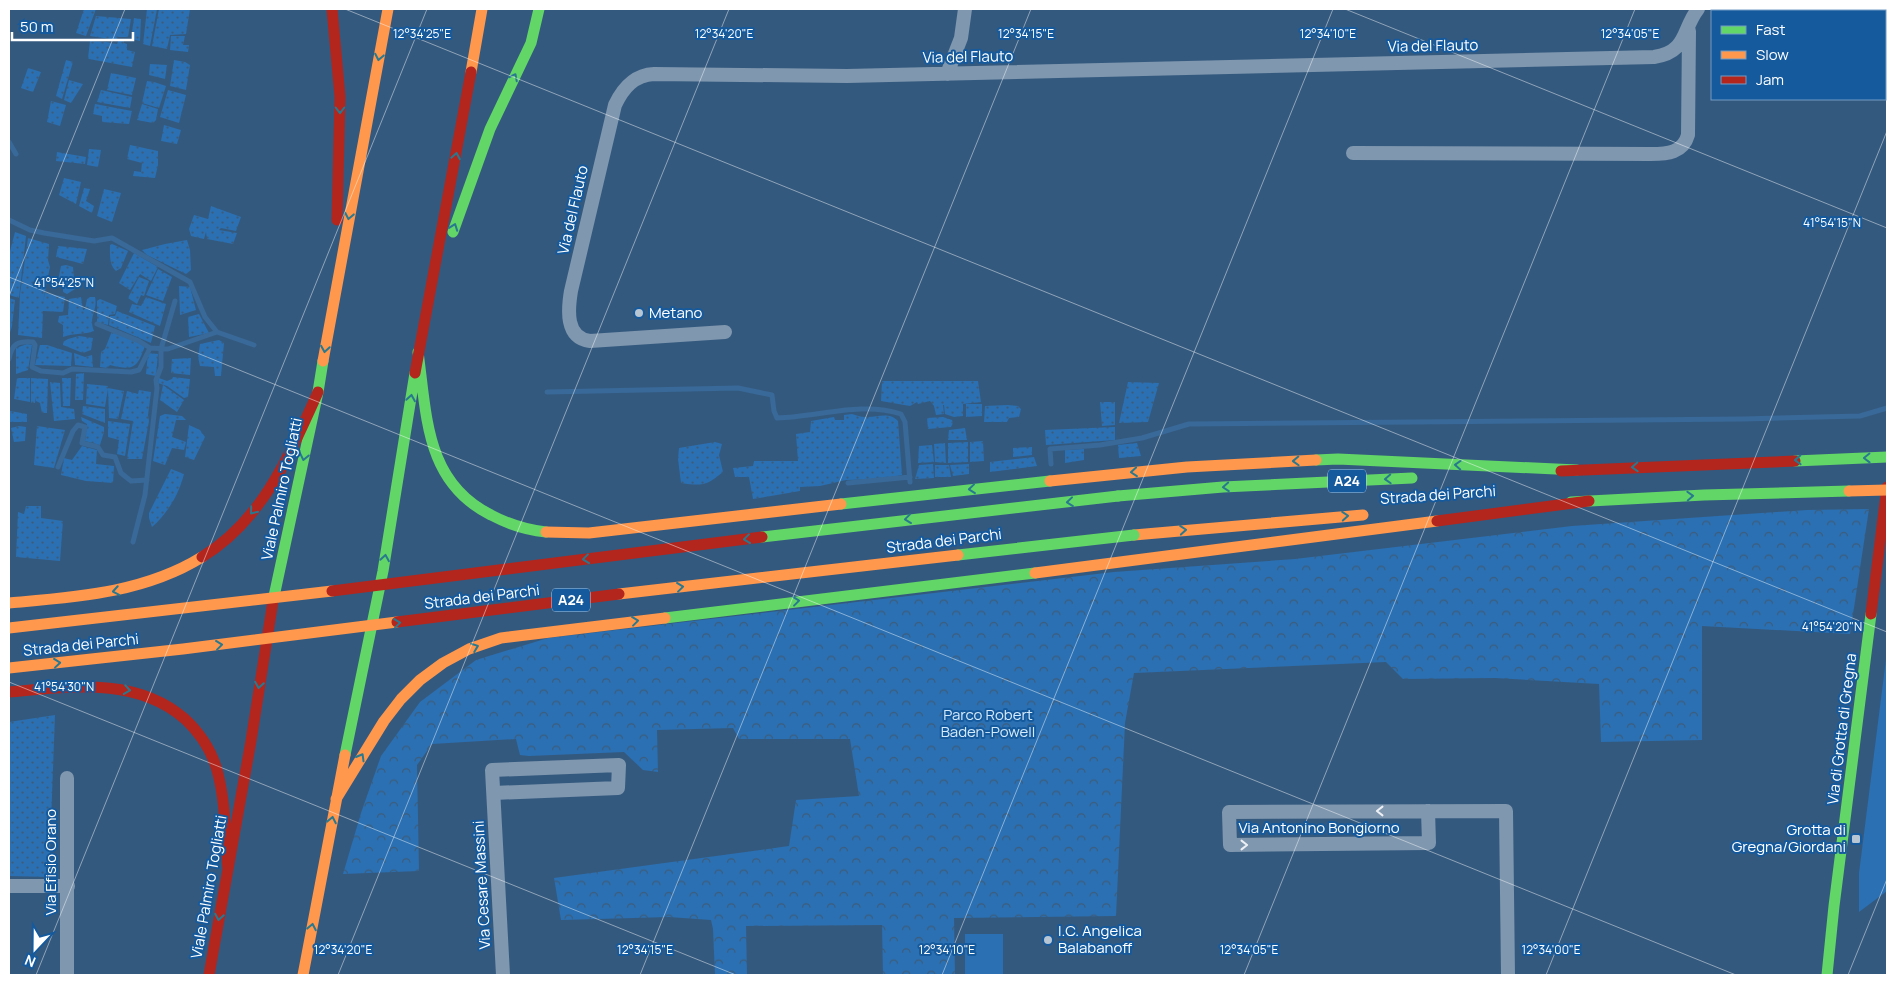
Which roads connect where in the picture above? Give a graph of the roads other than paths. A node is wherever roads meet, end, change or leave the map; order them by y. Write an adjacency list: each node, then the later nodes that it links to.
1 (332, 9): 13 (main road, one-way to 13)
2 (388, 9): 13 (main road, Viale Palmiro Togliatti, one-way to 13)
3 (482, 9): 12 (main road, one-way to 3)
4 (539, 9): 12 (main road, one-way to 4)
5 (965, 9): 10 (street)
6 (1698, 9): 9 (street, Via del Flauto)
7 (1765, 9): 8 (street)
8 (1780, 10)
9 (1689, 27): 10 (street, Via del Flauto); 11 (street)
10 (946, 74): 14 (street, Via del Flauto)
11 (1353, 153)
12 (431, 290): 15 (main road)
13 (332, 306): 16 (main road, Viale Palmiro Togliatti, one-way to 16)
14 (725, 332)
15 (418, 352): 18 (main road, one-way to 15); 31 (main road, one-way to 15)
16 (318, 392): 25 (main road, one-way to 25); 33 (main road, Viale Palmiro Togliatti, one-way to 33)
17 (1887, 457): 18 (main road, Strada dei Parchi, one-way to 18)
18 (1577, 470): 19 (main road, Strada dei Parchi)
19 (1449, 476)
20 (1420, 477): 26 (main road, Strada dei Parchi / A24, one-way to 26, bridge)
21 (1887, 488): 22 (main road, Strada dei Parchi, one-way to 21, bridge); 41 (main road, Via di Grotta di Gregna)
22 (1589, 501): 23 (main road, Strada dei Parchi); 31 (main road, one-way to 22)
23 (1421, 511)
24 (1372, 514): 27 (main road, Strada dei Parchi / A24, one-way to 24, bridge)
25 (9, 603)
26 (9, 628)
27 (9, 668)
28 (9, 692): 33 (main road, one-way to 33)
29 (67, 778): 35 (street, Via Efisio Orano)
30 (494, 793): 30 (street, Via Cesare Massini); 39 (street, Via Cesare Massini)
31 (336, 799): 38 (main road, one-way to 31)
32 (1428, 811): 32 (street, Via Antonino Bongiorno, one-way to 32); 40 (street, Via Antonino Bongiorno)
33 (228, 869): 37 (main road, Viale Palmiro Togliatti, one-way to 37)
34 (9, 886): 35 (street)
35 (68, 886): 36 (street, Via Efisio Orano)
36 (67, 975)
37 (209, 975)
38 (303, 975)
39 (503, 975)
40 (1508, 975)
41 (1828, 975)

